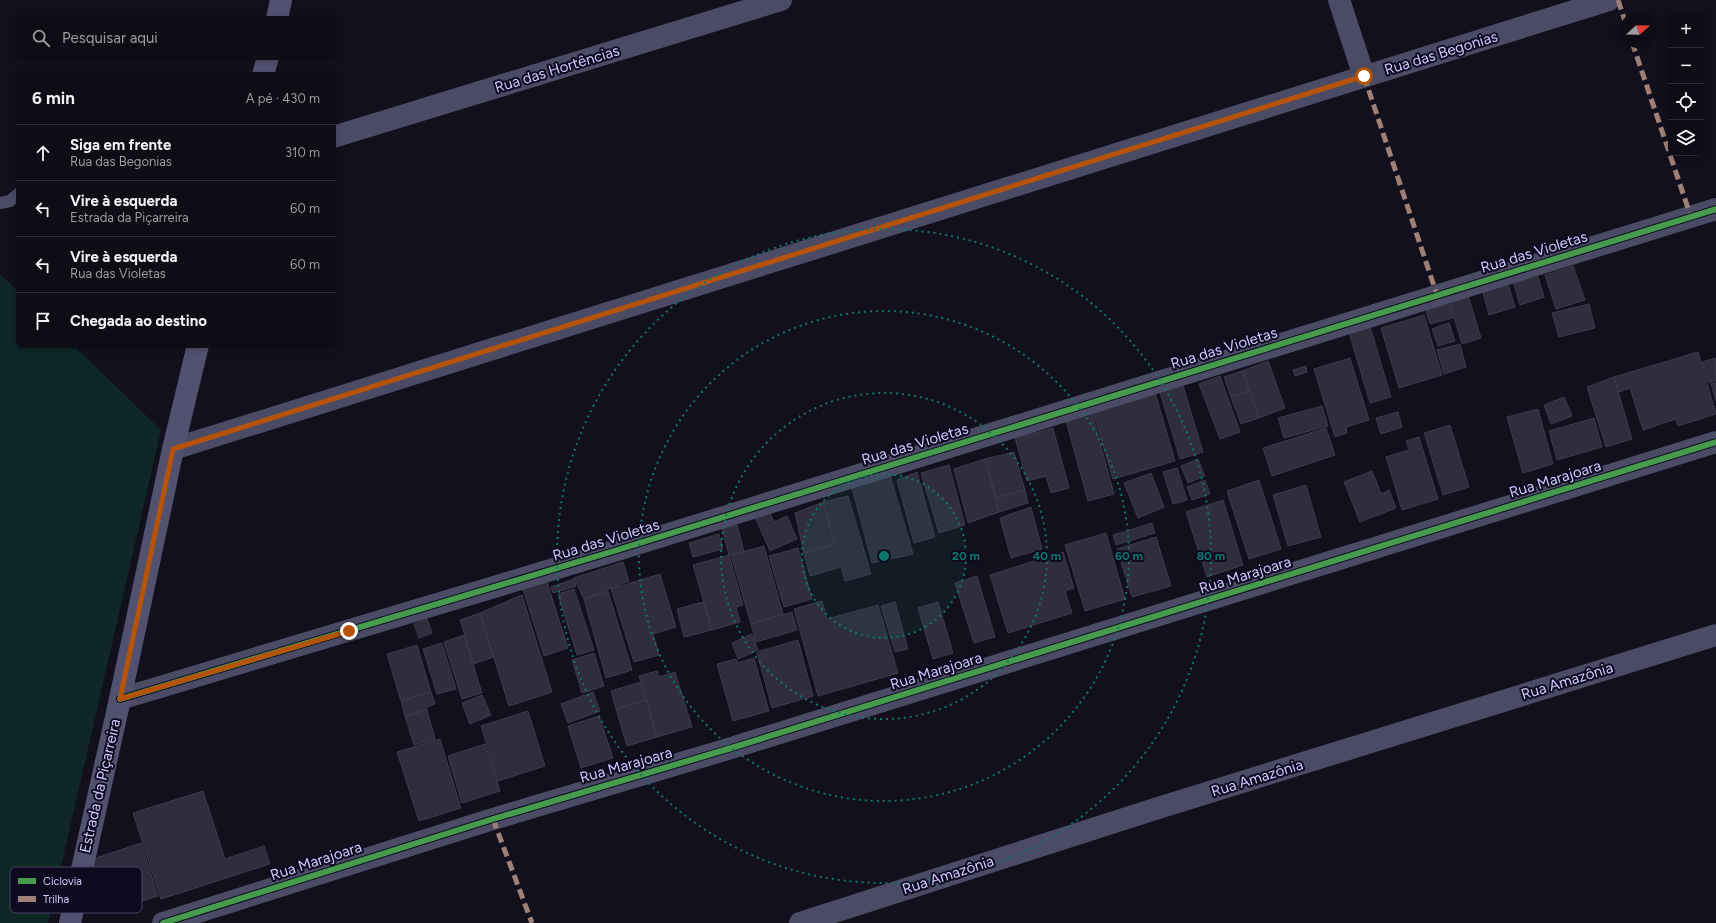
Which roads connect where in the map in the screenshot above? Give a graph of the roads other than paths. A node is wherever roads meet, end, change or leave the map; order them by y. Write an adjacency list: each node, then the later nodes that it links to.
1 (282, 0): 5 (street)
2 (781, 0): 9 (street, Rua das Hortências)
3 (1339, 0): 8 (street)
4 (1609, 0): 8 (street, Rua das Begonias)
5 (278, 16)
6 (267, 60): 7 (street)
7 (264, 72)
8 (1364, 76): 15 (street, Rua das Begonias)
9 (336, 136)
10 (16, 196): 11 (lane)
11 (0, 203)
12 (1716, 209): 17 (street, Rua das Violetas)
13 (197, 348): 15 (street, Estrada da Piçarreira)
14 (1716, 442): 21 (street, Rua Marajoara)
15 (173, 449): 17 (street, Estrada da Piçarreira)
16 (1716, 635): 22 (street, Rua Amazônia)
17 (120, 699): 18 (street, Estrada da Piçarreira)
18 (82, 867)
19 (72, 913): 20 (street, Estrada da Piçarreira)
20 (70, 923)
21 (163, 923)
22 (800, 923)

